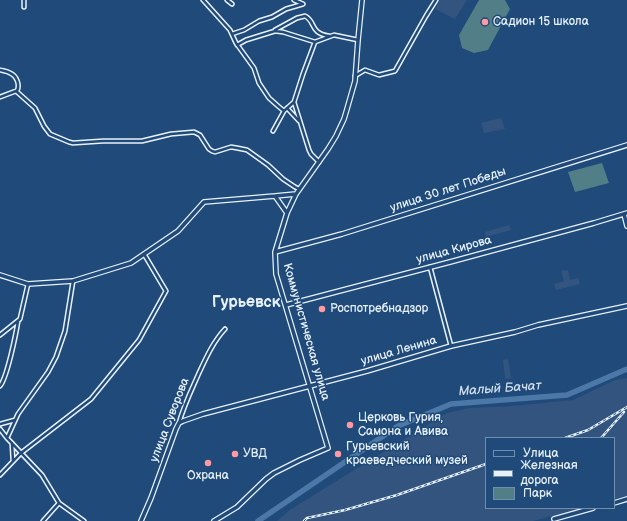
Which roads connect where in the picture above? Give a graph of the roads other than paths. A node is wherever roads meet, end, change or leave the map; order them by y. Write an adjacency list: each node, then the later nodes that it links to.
1 (24, 0): 8 (street)
2 (203, 0): 10 (street)
3 (227, 0): 7 (street)
4 (294, 0): 10 (street)
5 (362, 0): 12 (street, Коммунистическая улица)
6 (436, 0): 16 (street)
7 (232, 4)
8 (24, 6)
9 (275, 31): 11 (street); 13 (street); 14 (street)
10 (232, 34): 14 (street)
11 (330, 36): 12 (street); 13 (street)
12 (358, 40): 16 (street, Коммунистическая улица)
13 (315, 42): 19 (street)
14 (237, 45): 21 (street)
15 (0, 70): 17 (street)
16 (355, 76): 25 (street, Коммунистическая улица)
17 (17, 92): 18 (street); 26 (street)
18 (0, 96)
19 (294, 102): 20 (street); 22 (street)
20 (287, 108): 21 (street); 22 (street)
21 (284, 111): 23 (street)
22 (300, 123): 25 (street)
23 (273, 131)
24 (627, 145): 32 (street, улица 30 лет Победы)
25 (319, 162): 26 (street, Коммунистическая улица)
26 (299, 189): 27 (street, Коммунистическая улица)
27 (296, 194): 28 (street); 29 (street, Коммунистическая улица)
28 (275, 196): 29 (street); 33 (street)
29 (287, 213): 32 (street, Коммунистическая улица)
30 (625, 213): 31 (street); 34 (street, улица Кирова)
31 (627, 226)
32 (274, 252): 38 (street, Коммунистическая улица)
33 (144, 254): 36 (street); 52 (street)
34 (430, 267): 38 (street, улица Кирова); 43 (street)
35 (0, 275): 37 (street)
36 (73, 281): 37 (street); 46 (street)
37 (28, 284): 40 (street)
38 (286, 305): 45 (street, Коммунистическая улица)
39 (627, 306): 43 (street, улица Ленина)
40 (18, 321): 42 (street); 44 (street)
41 (225, 329): 47 (street, улица Суворова)
42 (0, 335)
43 (451, 346): 45 (street, улица Ленина)
44 (0, 386)
45 (310, 386): 47 (street, улица Ленина); 63 (street, Коммунистическая улица)
46 (16, 420): 48 (street); 50 (street)
47 (179, 423): 62 (street, улица Суворова)
48 (0, 424)
49 (0, 428): 50 (street)
50 (7, 438): 51 (street)
51 (12, 443): 52 (street); 53 (street)
52 (22, 453): 53 (street); 56 (street)
53 (13, 461): 54 (street)
54 (0, 475)
55 (627, 499): 57 (street)
56 (59, 503): 60 (street); 61 (street)
57 (615, 503)
58 (589, 509): 59 (street)
59 (554, 519)
60 (43, 521)
61 (84, 521)
62 (141, 521)
63 (214, 521)

